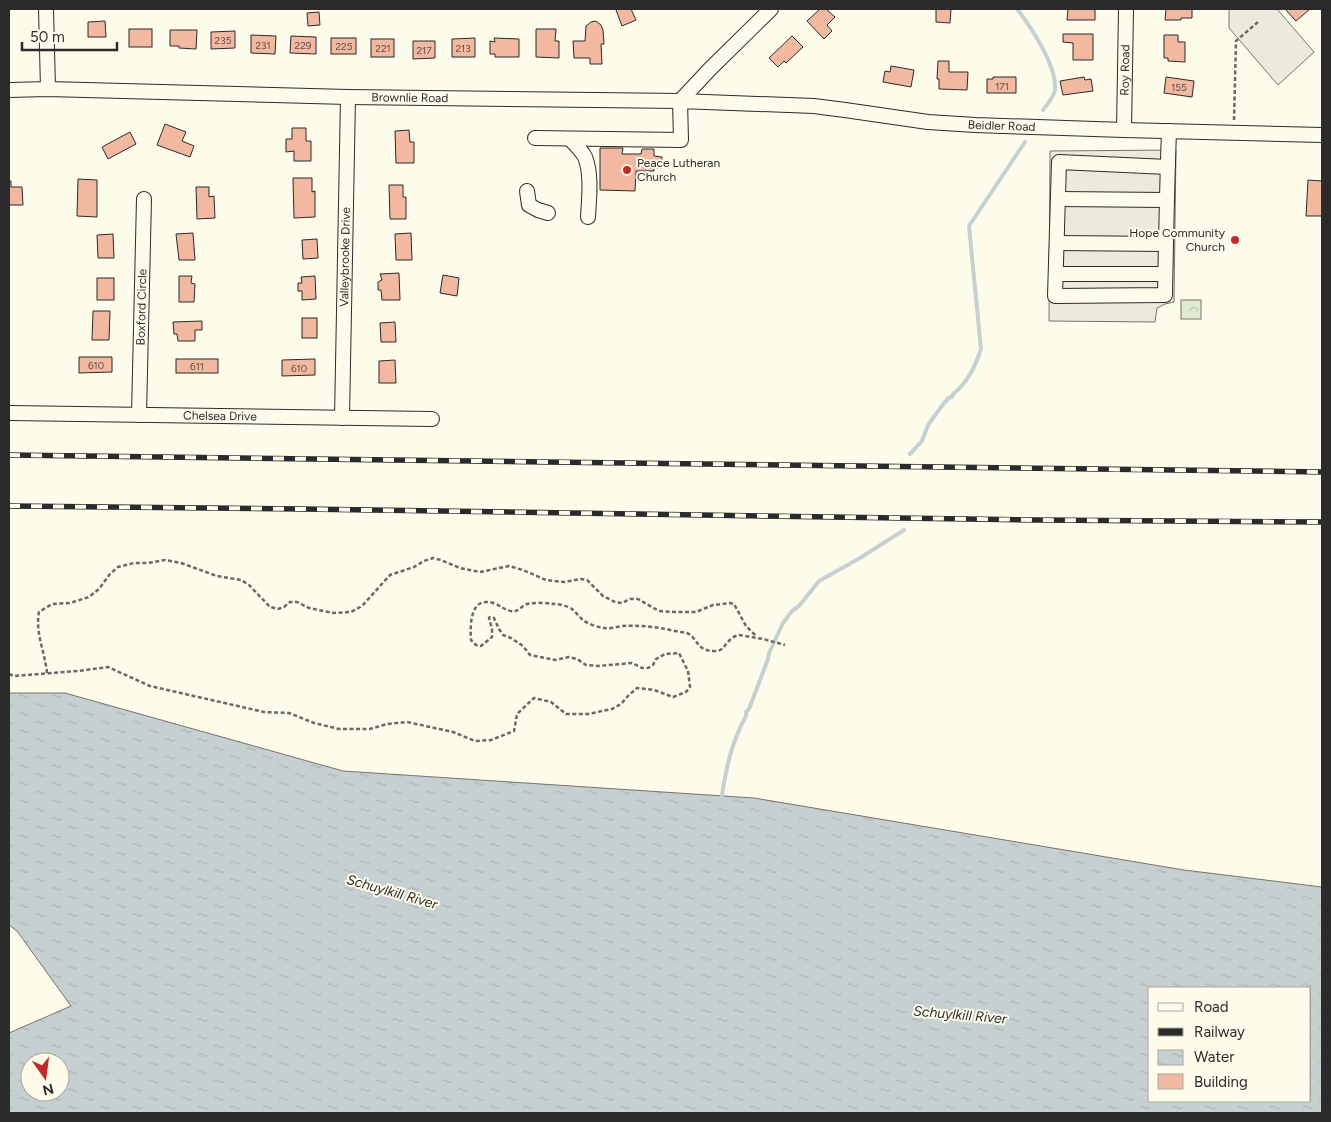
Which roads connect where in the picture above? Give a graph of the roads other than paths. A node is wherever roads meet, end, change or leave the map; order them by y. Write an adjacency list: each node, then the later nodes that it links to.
1 (46, 9): 5 (street)
2 (771, 9): 7 (street)
3 (1126, 9): 8 (street, Roy Road)
4 (9, 90): 5 (street, Brownlie Road)
5 (48, 90): 6 (street, Brownlie Road)
6 (348, 97): 7 (street, Brownlie Road); 26 (street, Valleybrooke Drive)
7 (680, 102): 8 (street, Beidler Road); 12 (street)
8 (1124, 130): 9 (street, Beidler Road)
9 (1169, 131): 10 (street, Beidler Road); 13 (street)
10 (1322, 135)
11 (535, 138): 12 (street)
12 (570, 139): 19 (street)
13 (1168, 167): 15 (street); 17 (street)
14 (528, 191): 18 (street)
15 (1058, 199): 17 (street); 20 (street)
16 (144, 200): 25 (street, Boxford Circle)
17 (1167, 200): 21 (street)
18 (548, 213)
19 (588, 217)
20 (1057, 243): 21 (street); 22 (street)
21 (1166, 244): 23 (street)
22 (1056, 274): 23 (street); 23 (street)
23 (1165, 274)
24 (9, 413): 25 (street, Chelsea Drive)
25 (139, 415): 26 (street, Chelsea Drive)
26 (342, 418): 27 (street, Chelsea Drive)
27 (432, 419)

